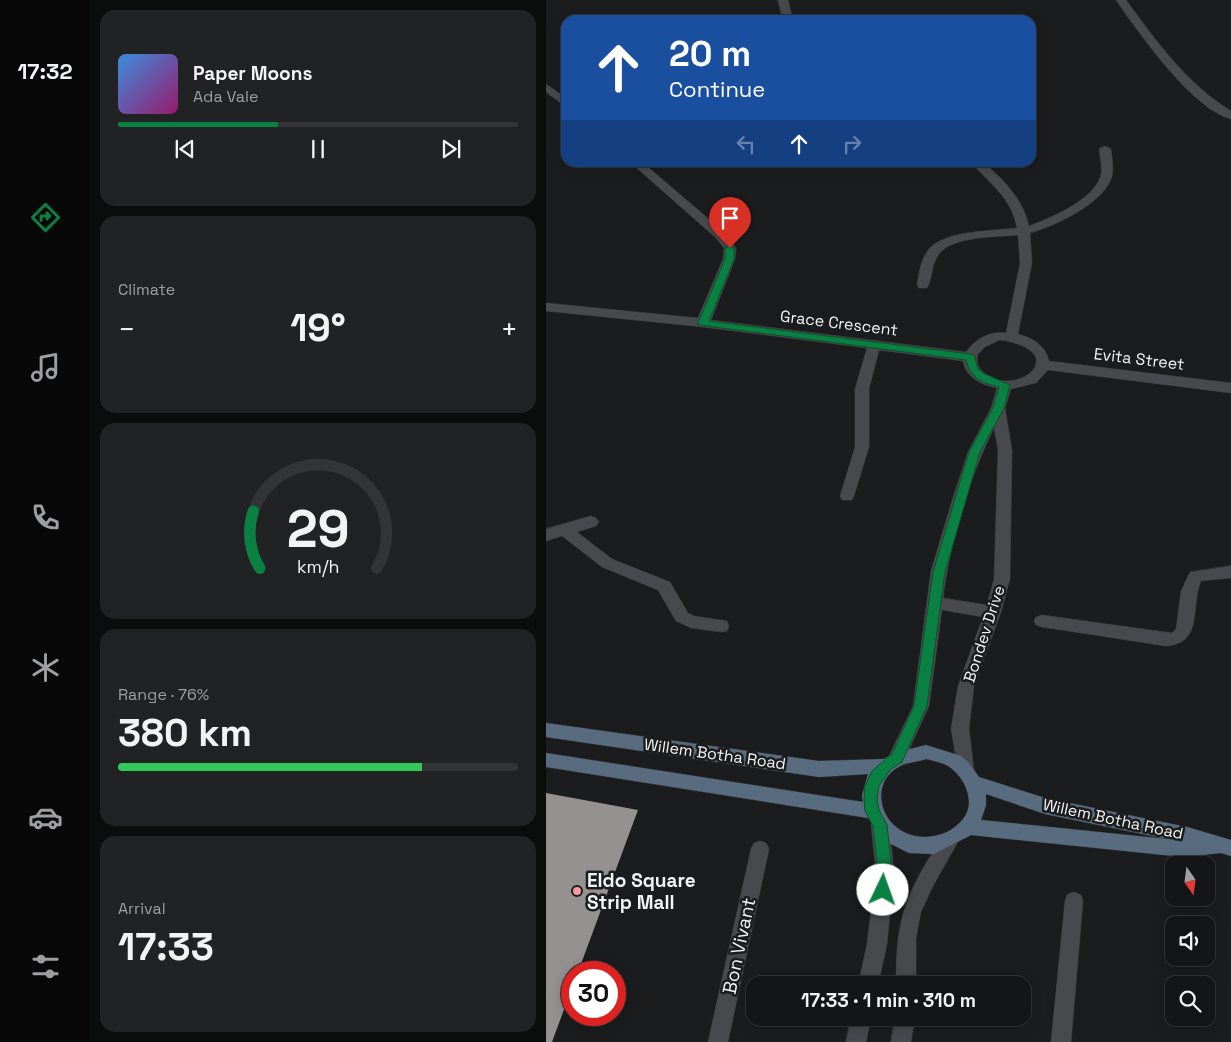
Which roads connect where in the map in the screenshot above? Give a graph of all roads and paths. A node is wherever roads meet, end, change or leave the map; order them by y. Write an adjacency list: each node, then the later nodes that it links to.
1 (783, 0): 3 (street)
2 (1121, 0): 6 (street)
3 (787, 15)
4 (546, 87): 5 (street)
5 (561, 100)
6 (1231, 116)
7 (1105, 149): 10 (street)
8 (641, 167): 13 (street)
9 (982, 167): 10 (street)
10 (1025, 230): 11 (street); 14 (street)
11 (923, 285)
12 (546, 307): 13 (street, Grace Crescent)
13 (703, 323): 15 (street, Grace Crescent)
14 (1011, 337): 16 (street); 17 (street)
15 (874, 345): 16 (street, Grace Crescent); 21 (street)
16 (970, 358): 18 (street)
17 (1044, 365): 18 (street); 19 (street, Evita Street)
18 (1005, 385): 20 (street, Bondev Drive)
19 (1231, 388)
20 (998, 408): 26 (street, Bondev Drive); 27 (street, Bondev Drive)
21 (847, 496)
22 (591, 522): 23 (street)
23 (565, 530): 24 (street); 29 (street)
24 (546, 535)
25 (1231, 572): 28 (street)
26 (935, 603): 27 (street); 32 (street, Bondev Drive)
27 (993, 612): 33 (street, Bondev Drive)
28 (1042, 621)
29 (721, 626)
30 (546, 730): 32 (street, Willem Botha Road)
31 (546, 760): 34 (street, Willem Botha Road)
32 (891, 762): 33 (street); 34 (street)
33 (969, 776): 35 (street); 37 (street, Willem Botha Road)
34 (876, 818): 36 (street); 40 (street)
35 (968, 827): 36 (street); 37 (street, Willem Botha Road)
36 (950, 840): 41 (street)
37 (1227, 848)
38 (760, 849): 44 (street, Bon Vivant)
39 (1074, 901): 47 (street)
40 (870, 976)
41 (906, 976)
42 (859, 1026): 45 (street)
43 (904, 1026): 46 (street)
44 (718, 1042)
45 (856, 1042)
46 (901, 1042)
47 (1061, 1042)

